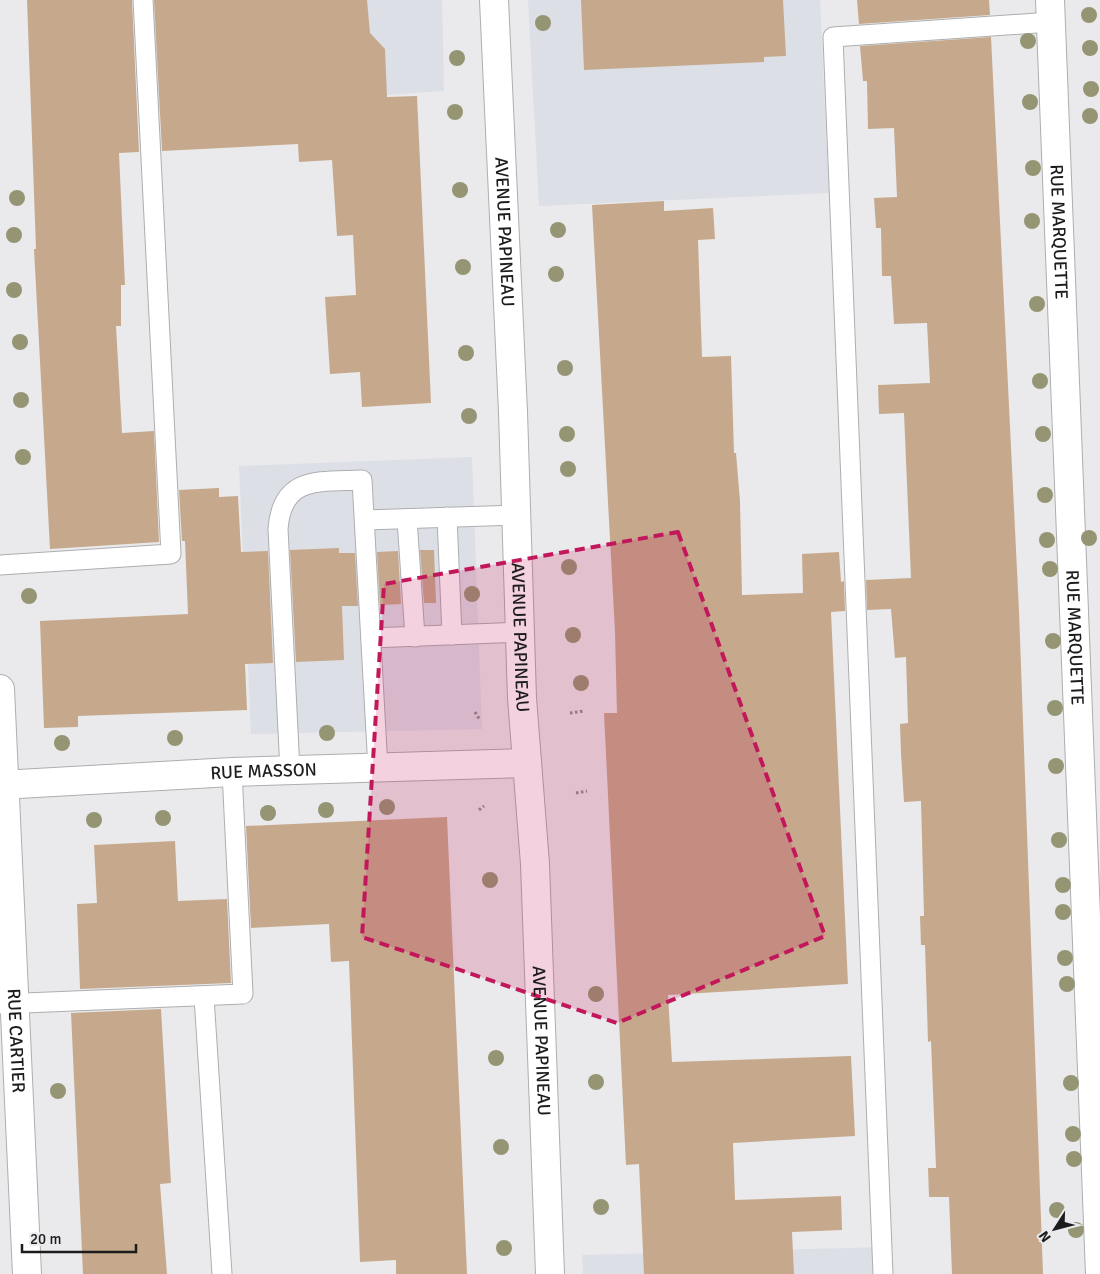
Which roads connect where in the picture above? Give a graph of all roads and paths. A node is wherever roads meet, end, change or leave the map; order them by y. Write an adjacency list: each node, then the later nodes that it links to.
1 (143, 0): 8 (lane)
2 (494, 0): 4 (street, AVENUE PAPINEAU)
3 (1051, 11): 32 (lane); 33 (street, RUE MARQUETTE)
4 (516, 515): 5 (lane); 9 (street, AVENUE PAPINEAU)
5 (447, 517): 6 (lane); 10 (lane)
6 (407, 519): 7 (lane); 11 (lane)
7 (365, 520): 12 (lane); 20 (lane)
8 (0, 565)
9 (520, 632): 10 (lane); 18 (street, AVENUE PAPINEAU)
10 (452, 635): 11 (lane)
11 (415, 636): 12 (lane)
12 (371, 638): 19 (lane)
13 (0, 689): 22 (street, RUE CARTIER)
14 (584, 711): 16 (path)
15 (475, 712): 17 (path)
16 (570, 713)
17 (480, 720)
18 (527, 763): 19 (street, RUE MASSON); 31 (street, AVENUE PAPINEAU)
19 (378, 769): 20 (street, RUE MASSON)
20 (290, 771): 21 (street, RUE MASSON)
21 (232, 772): 22 (street, RUE MASSON); 27 (lane)
22 (3, 785): 28 (street, RUE CARTIER)
23 (587, 791): 24 (path)
24 (576, 793)
25 (484, 806): 26 (path)
26 (479, 810)
27 (204, 997): 28 (lane); 30 (lane)
28 (8, 1004): 29 (street, RUE CARTIER)
29 (27, 1274)
30 (222, 1274)
31 (550, 1274)
32 (884, 1274)
33 (1100, 1274)

